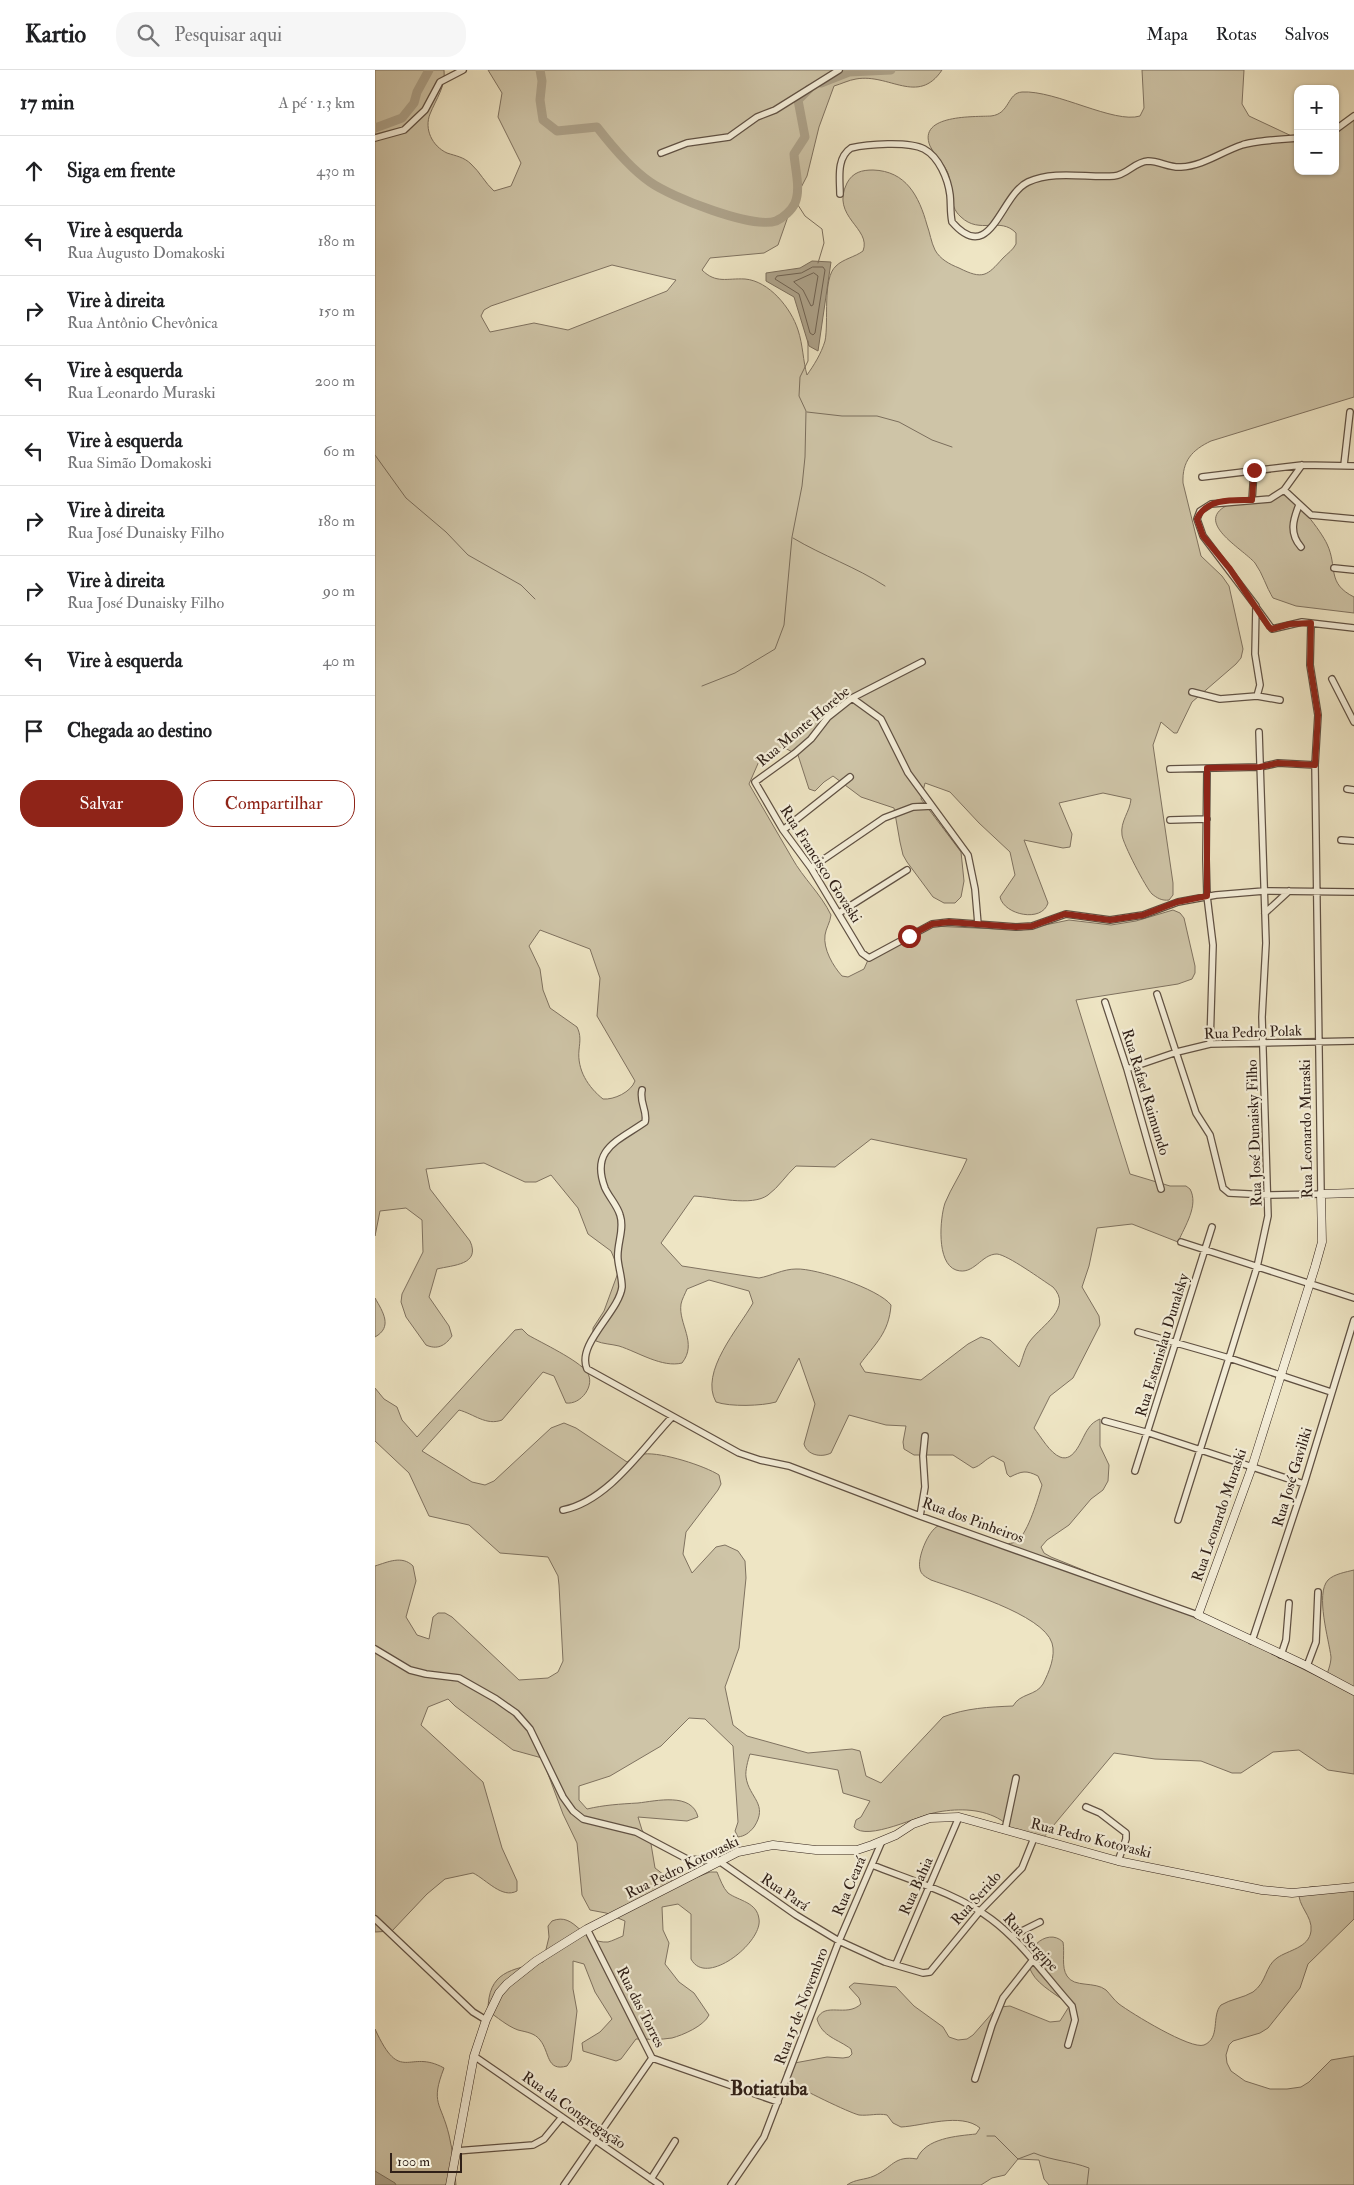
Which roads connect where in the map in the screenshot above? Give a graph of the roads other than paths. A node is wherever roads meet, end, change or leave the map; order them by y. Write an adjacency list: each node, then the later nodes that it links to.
1 (463, 70): 5 (street)
2 (839, 70): 7 (street)
3 (1354, 116): 4 (street)
4 (1339, 127)
5 (375, 138)
6 (1294, 139): 8 (street)
7 (661, 153)
8 (840, 194)
9 (1342, 411): 10 (street)
10 (1352, 412): 12 (street)
11 (1301, 465): 12 (street); 14 (street); 16 (street)
12 (1344, 465): 13 (street)
13 (1354, 466)
14 (1254, 470): 15 (street); 17 (street)
15 (1202, 477)
16 (1284, 490): 17 (street); 18 (street)
17 (1252, 500): 23 (street)
18 (1299, 505): 19 (street); 20 (street)
19 (1354, 519)
20 (1301, 547)
21 (1334, 568): 22 (street)
22 (1354, 570)
23 (1256, 606): 24 (street); 29 (street)
24 (1311, 623): 25 (street); 34 (street, Rua Leonardo Muraski)
25 (1354, 628)
26 (922, 662): 30 (street, Rua Monte Horebe)
27 (1332, 680): 32 (street)
28 (1192, 692): 29 (street)
29 (1257, 696): 31 (street)
30 (852, 698): 39 (street, Rua Monte Horebe); 40 (street)
31 (1280, 700)
32 (1354, 722)
33 (1259, 732): 35 (street, Rua José Dunaisky Filho)
34 (1315, 765): 35 (street); 50 (street, Rua Leonardo Muraski)
35 (1260, 767): 36 (street); 48 (street, Rua José Dunaisky Filho)
36 (1207, 768): 37 (street); 41 (street)
37 (1170, 769)
38 (850, 777): 43 (street)
39 (755, 782): 43 (street, Rua Francisco Govaski)
40 (932, 806): 46 (street); 55 (street)
41 (1207, 819): 42 (street); 52 (street)
42 (1170, 820)
43 (783, 830): 46 (street, Rua Francisco Govaski)
44 (1341, 840): 45 (street)
45 (1354, 841)
46 (811, 868): 53 (street, Rua Francisco Govaski)
47 (907, 870): 53 (street)
48 (1264, 891): 49 (street); 52 (street); 54 (street, Rua José Dunaisky Filho)
49 (1289, 891): 50 (street); 54 (street)
50 (1318, 891): 51 (street); 59 (street, Rua Leonardo Muraski)
51 (1354, 892)
52 (1207, 896): 55 (street); 60 (street)
53 (839, 913): 55 (street, Rua Francisco Govaski)
54 (1265, 913): 61 (street, Rua José Dunaisky Filho)
55 (978, 924)
56 (1157, 994): 62 (street)
57 (1105, 1002): 63 (street, Rua Rafael Raimundo)
58 (1354, 1041): 59 (street, Rua Pedro Polak)
59 (1318, 1042): 61 (street, Rua Pedro Polak); 67 (street, Rua Leonardo Muraski)
60 (1210, 1044): 61 (street, Rua Pedro Polak); 62 (street, Rua Pedro Polak)
61 (1263, 1044): 68 (street, Rua José Dunaisky Filho)
62 (1177, 1052): 63 (street, Rua Pedro Polak); 68 (street)
63 (1127, 1069): 65 (street, Rua Rafael Raimundo)
64 (642, 1090): 81 (street, Rua dos Pinheiros)
65 (1161, 1188)
66 (1354, 1193): 67 (street)
67 (1321, 1194): 68 (street); 73 (street, Rua Leonardo Muraski)
68 (1269, 1195): 72 (street, Rua José Dunaisky Filho)
69 (1212, 1226): 71 (street, Rua Estanislau Dunalsky)
70 (1181, 1242): 71 (street)
71 (1204, 1249): 72 (street); 77 (street, Rua Estanislau Dunalsky)
72 (1257, 1267): 73 (street); 78 (street, Rua José Dunaisky Filho)
73 (1309, 1284): 74 (street); 79 (street, Rua Leonardo Muraski)
74 (1354, 1298)
75 (1354, 1320): 80 (street, Rua José Gaviliki)
76 (1138, 1332): 77 (street)
77 (1177, 1342): 78 (street); 83 (street, Rua Estanislau Dunalsky)
78 (1229, 1358): 79 (street); 85 (street, Rua José Dunaisky Filho)
79 (1280, 1376): 80 (street); 86 (street, Rua Leonardo Muraski)
80 (1331, 1392): 88 (street, Rua José Gaviliki)
81 (672, 1417): 89 (street); 90 (street, Rua dos Pinheiros)
82 (1105, 1421): 83 (street)
83 (1149, 1433): 85 (street); 87 (street, Rua Estanislau Dunalsky)
84 (925, 1436): 90 (street)
85 (1199, 1450): 86 (street); 91 (street, Rua José Dunaisky Filho)
86 (1251, 1467): 88 (street); 94 (street, Rua Leonardo Muraski)
87 (1135, 1471)
88 (1304, 1484): 95 (street, Rua José Gaviliki)
89 (563, 1510)
90 (920, 1516): 94 (street, Rua dos Pinheiros)
91 (1178, 1520)
92 (1318, 1592): 98 (street)
93 (1289, 1603): 97 (street)
94 (1198, 1615): 95 (street, Rua dos Pinheiros)
95 (1251, 1641): 97 (street, Rua dos Pinheiros)
96 (375, 1650): 107 (street)
97 (1281, 1655): 98 (street, Rua dos Pinheiros)
98 (1307, 1666): 99 (street, Rua dos Pinheiros)
99 (1354, 1691)
100 (1016, 1778): 103 (street)
101 (1086, 1807): 106 (street)
102 (959, 1817): 103 (street, Rua Pedro Kotovaski); 105 (street, Rua Pedro Kotovaski); 109 (street, Rua Bahia)
103 (1005, 1830): 104 (street, Rua Pedro Kotovaski)
104 (1034, 1838): 106 (street, Rua Pedro Kotovaski); 111 (street, Rua Serido)
105 (882, 1841): 107 (street, Rua Pedro Kotovaski); 108 (street, Rua Ceará)
106 (1118, 1861): 110 (street, Rua Pedro Kotovaski)
107 (719, 1862): 114 (street, Rua Pedro Kotovaski); 116 (street, Rua Pará)
108 (872, 1865): 109 (street, Rua Sergipe); 116 (street, Rua Ceará)
109 (930, 1887): 111 (street, Rua Sergipe); 118 (street, Rua Bahia)
110 (1354, 1887)
111 (980, 1911): 115 (street, Rua Sergipe); 118 (street, Rua Serido)
112 (375, 1919): 119 (street)
113 (1039, 1922): 115 (street)
114 (587, 1929): 119 (street, Rua Pedro Kotovaski); 122 (street, Rua das Torres)
115 (1011, 1936): 117 (street, Rua Sergipe)
116 (839, 1941): 118 (street); 124 (street, Rua 15 de Novembro)
117 (1032, 1961): 120 (street, Rua Sergipe); 123 (street)
118 (896, 1964)
119 (486, 2020): 121 (street, Rua Pedro Kotovaski)
120 (1068, 2046)
121 (474, 2056): 125 (street, Rua da Congregação); 128 (street, Rua Pedro Kotovaski)
122 (652, 2058): 124 (street, Rua das Torres); 126 (street)
123 (975, 2078)
124 (777, 2102): 133 (street, Rua 15 de Novembro)
125 (562, 2117): 126 (street, Rua da Congregação); 128 (street)
126 (596, 2139): 129 (street, Rua da Congregação); 131 (street)
127 (675, 2141): 129 (street)
128 (456, 2152): 130 (street, Rua Pedro Kotovaski)
129 (651, 2178): 132 (street, Rua da Congregação)
130 (450, 2185)
131 (564, 2185)
132 (660, 2185)
133 (731, 2185)

